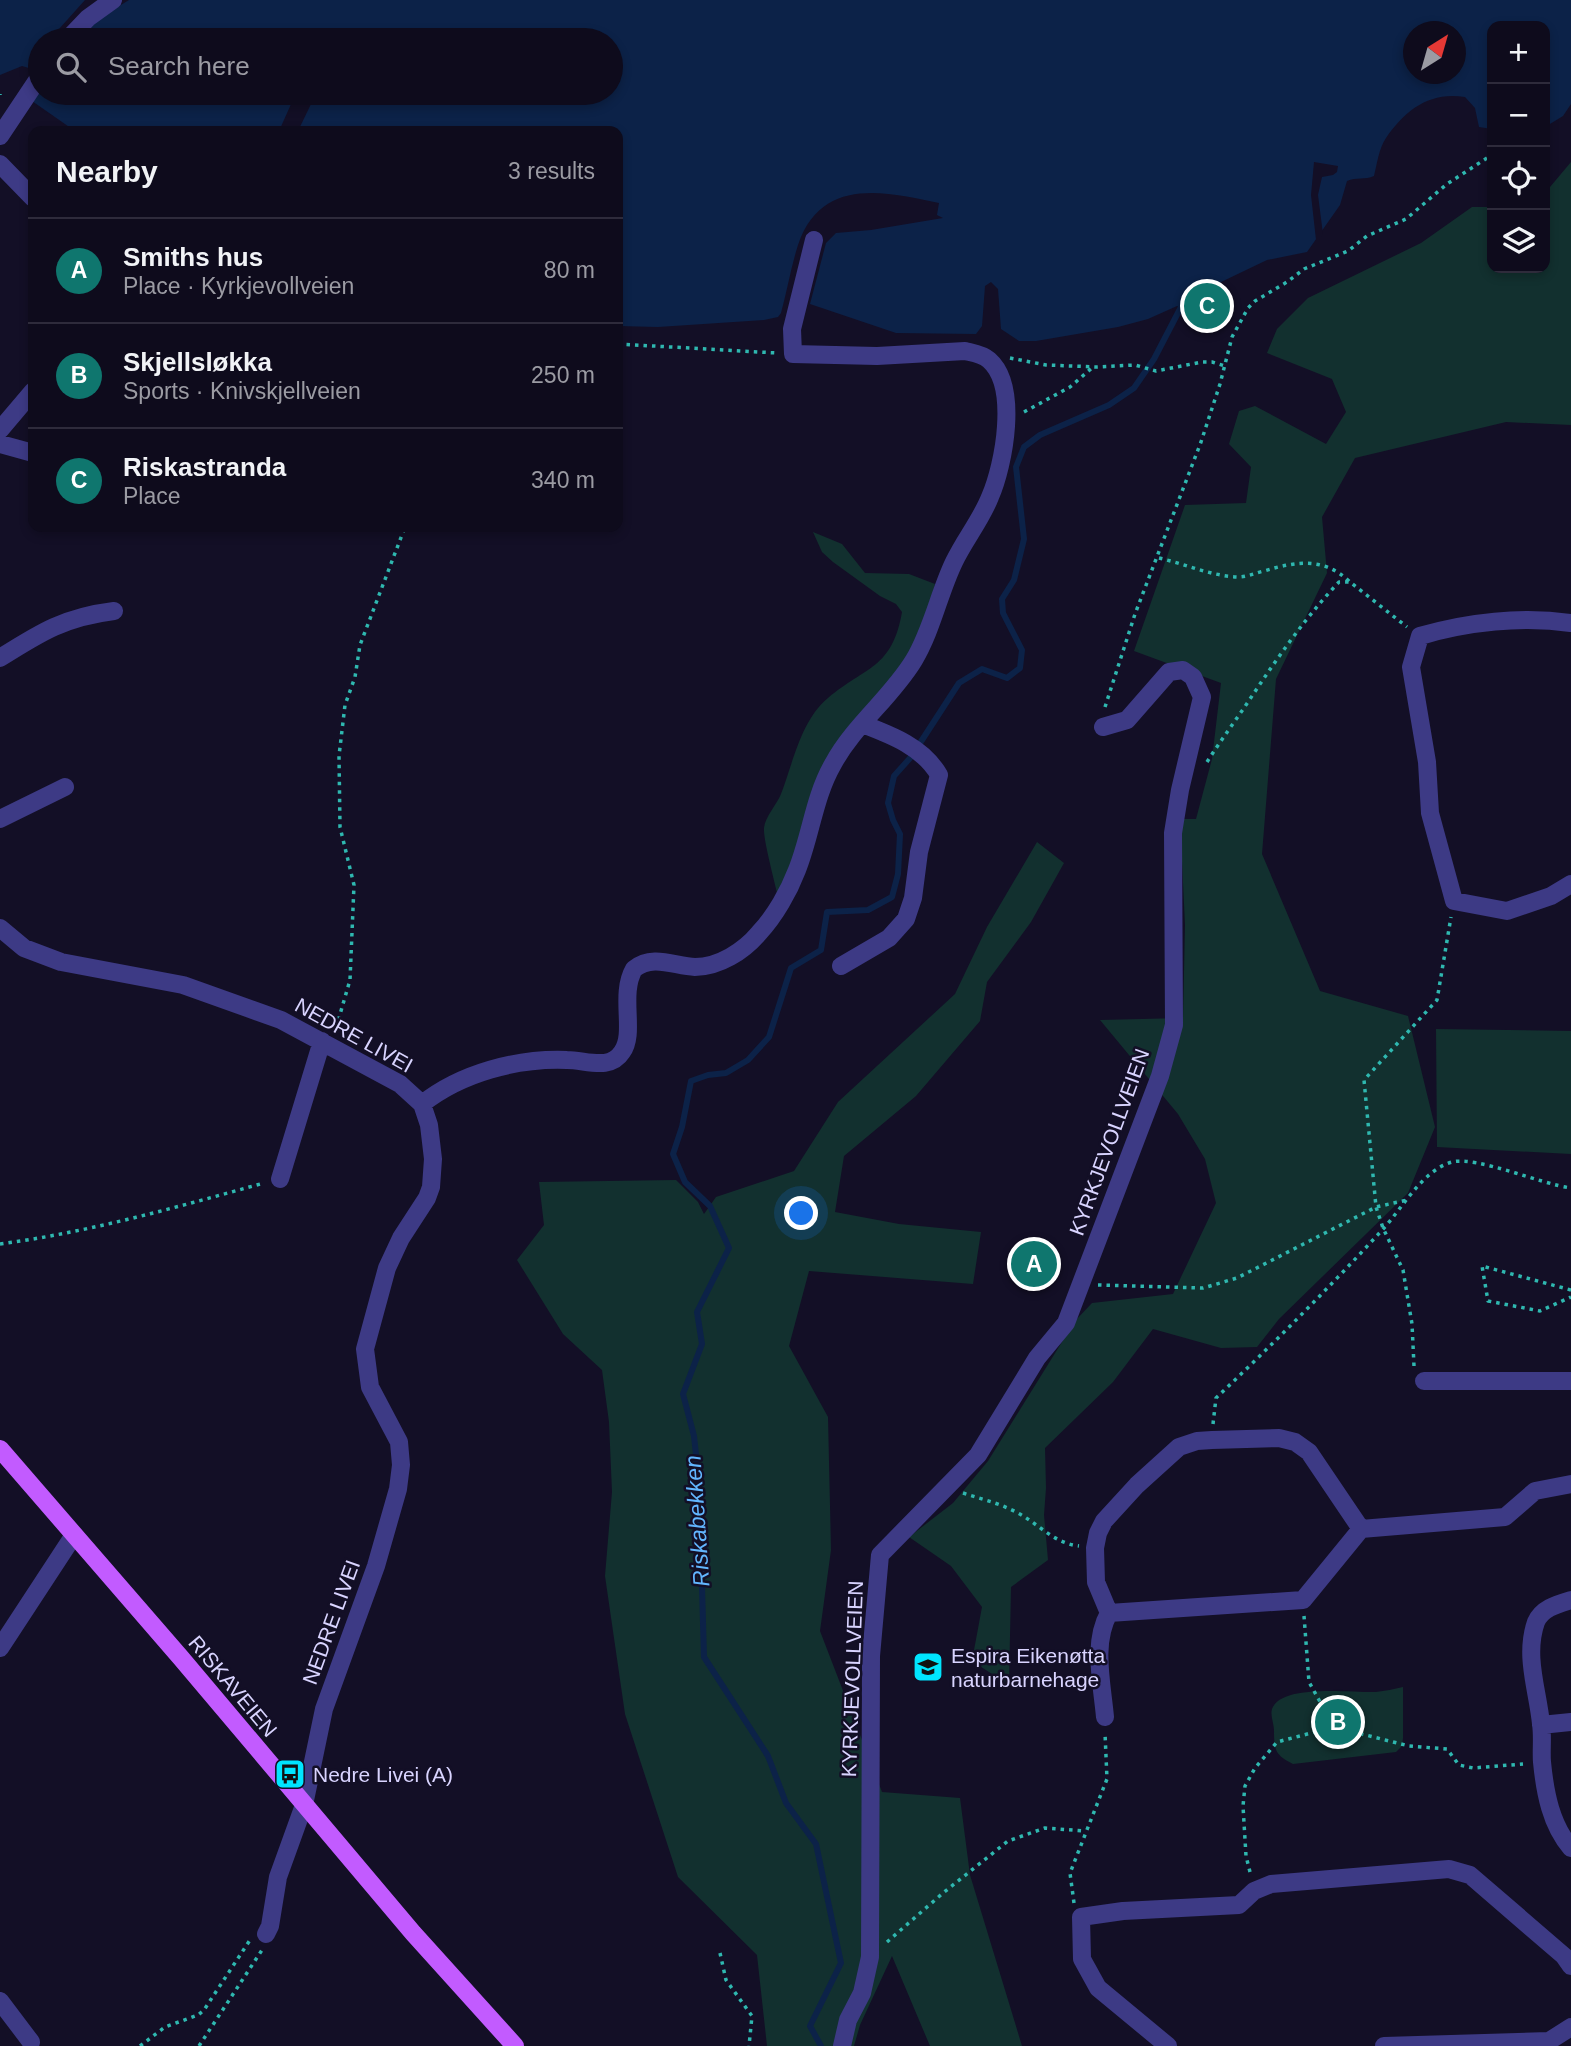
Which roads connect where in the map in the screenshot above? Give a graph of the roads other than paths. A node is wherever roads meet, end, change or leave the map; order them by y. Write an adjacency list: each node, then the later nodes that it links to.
1 (113, 0): 2 (street)
2 (78, 28)
3 (28, 94): 4 (street)
4 (0, 136)
5 (0, 164): 6 (street)
6 (28, 193)
7 (814, 240): 15 (street)
8 (28, 397): 9 (street)
9 (0, 430)
10 (0, 444): 11 (street)
11 (28, 452)
12 (114, 611): 14 (street)
13 (1571, 624): 19 (street)
14 (0, 658)
15 (862, 724): 21 (street); 23 (street)
16 (1103, 727): 46 (street, KYRKJEVOLLVEIEN)
17 (65, 787): 18 (street)
18 (0, 819)
19 (1571, 884)
20 (0, 928): 22 (street, NEDRE LIVEI)
21 (841, 966)
22 (326, 1043): 23 (street, NEDRE LIVEI); 24 (street)
23 (422, 1104): 37 (street, NEDRE LIVEI)
24 (280, 1179)
25 (1424, 1381): 26 (street)
26 (1571, 1381)
27 (0, 1449): 30 (main road, RISKAVEIEN)
28 (1571, 1484): 29 (street)
29 (1361, 1529): 32 (street); 32 (street)
30 (74, 1535): 33 (street); 37 (main road, RISKAVEIEN)
31 (1571, 1600): 36 (street)
32 (1110, 1613): 34 (street)
33 (0, 1648)
34 (1105, 1717)
35 (1571, 1722): 36 (street)
36 (1541, 1724): 38 (street)
37 (304, 1805): 39 (street, NEDRE LIVEI); 45 (main road, RISKAVEIEN)
38 (1571, 1849)
39 (260, 1934)
40 (1571, 1966): 47 (street)
41 (0, 2001): 43 (street)
42 (1571, 2027): 44 (street)
43 (31, 2042)
44 (1480, 2045): 48 (street)
45 (515, 2046)
46 (842, 2046)
47 (1168, 2046)
48 (1384, 2046)

